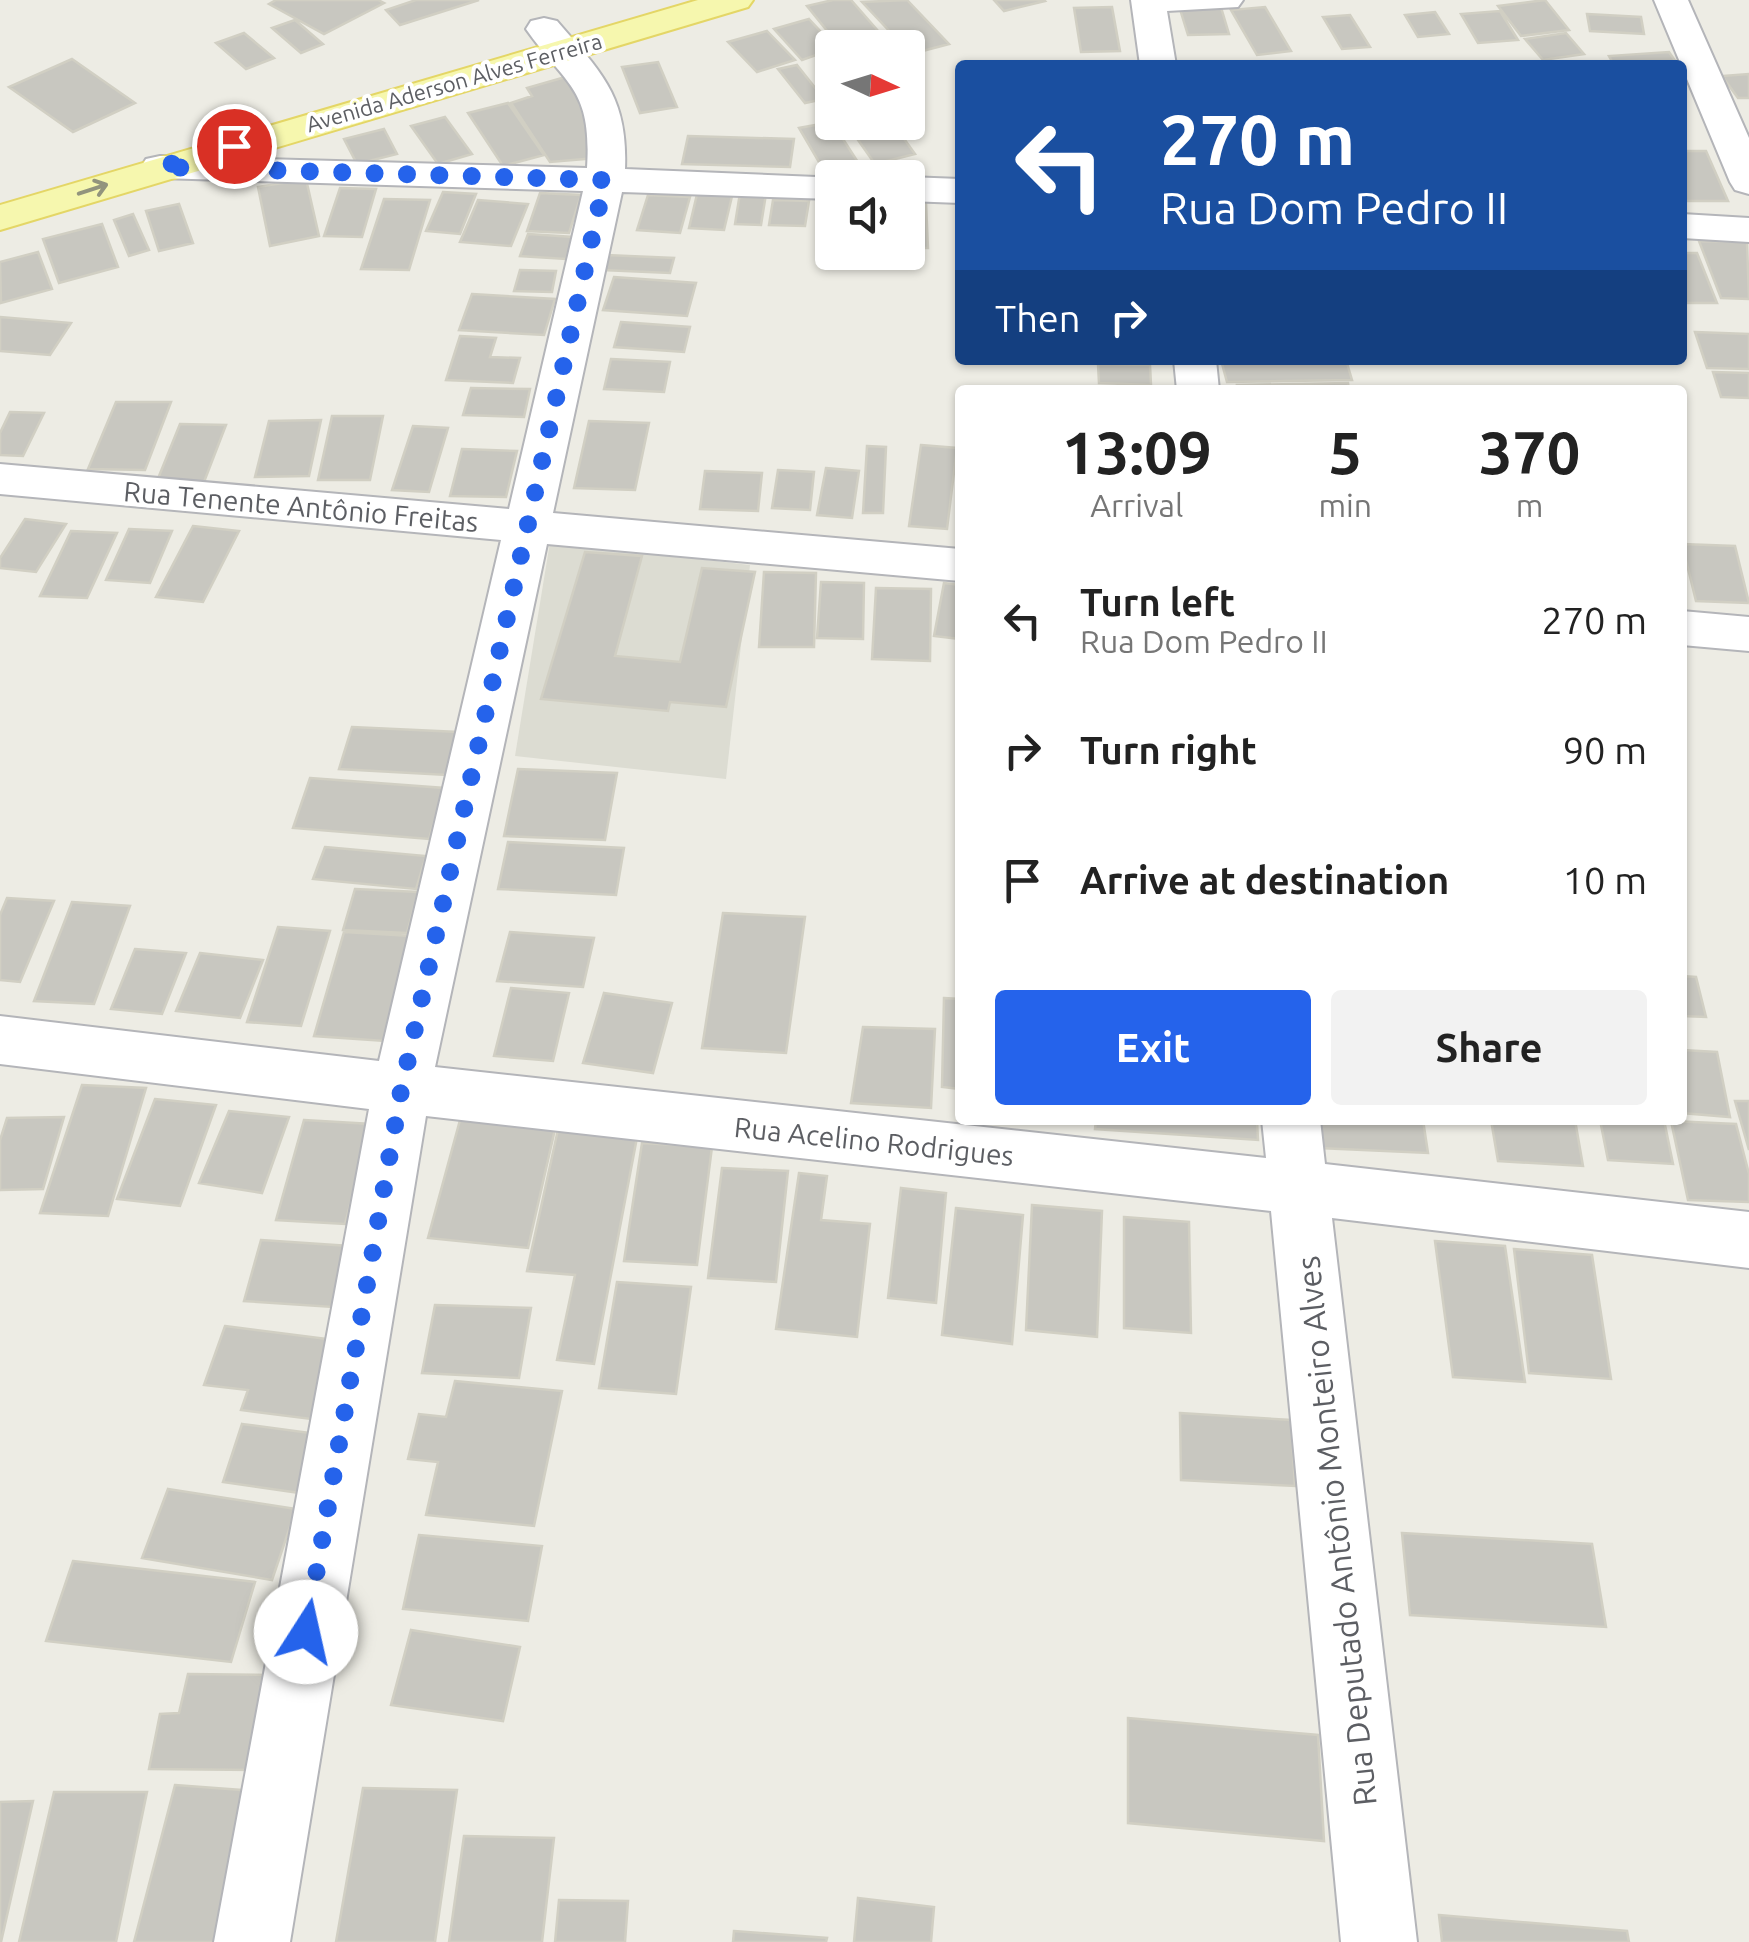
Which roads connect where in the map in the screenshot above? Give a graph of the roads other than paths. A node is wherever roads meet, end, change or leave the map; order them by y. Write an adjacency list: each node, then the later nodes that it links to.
1 (649, 0): 6 (main road, Avenida Aderson Alves Ferreira)
2 (736, 0): 6 (main road, Avenida Aderson Alves Ferreira)
3 (1148, 0): 4 (street); 7 (street)
4 (1226, 0)
5 (1671, 0): 11 (street)
6 (554, 40): 8 (main road, Avenida Aderson Alves Ferreira); 9 (main road, Avenida Aderson Alves Ferreira); 10 (street)
7 (1157, 60)
8 (160, 167): 10 (street); 15 (main road, Avenida Aderson Alves Ferreira, one-way to 8)
9 (38, 169)
10 (605, 180): 12 (street); 19 (street)
11 (1749, 182)
12 (815, 186)
13 (925, 190): 14 (street)
14 (955, 191)
15 (0, 218)
16 (1687, 226): 17 (street)
17 (1749, 230)
18 (0, 479): 19 (street, Rua Tenente Antônio Freitas)
19 (528, 526): 20 (street, Rua Tenente Antônio Freitas); 24 (street)
20 (955, 565)
21 (1687, 628): 22 (street)
22 (1749, 634)
23 (0, 1040): 24 (street, Rua Acelino Rodrigues)
24 (401, 1091): 26 (street, Rua Acelino Rodrigues); 28 (street)
25 (1292, 1125): 26 (street, Rua Deputado Antônio Monteiro Alves)
26 (1300, 1185): 27 (street, Rua Acelino Rodrigues); 29 (street, Rua Deputado Antônio Monteiro Alves)
27 (1749, 1240)
28 (252, 1942)
29 (1380, 1942)

